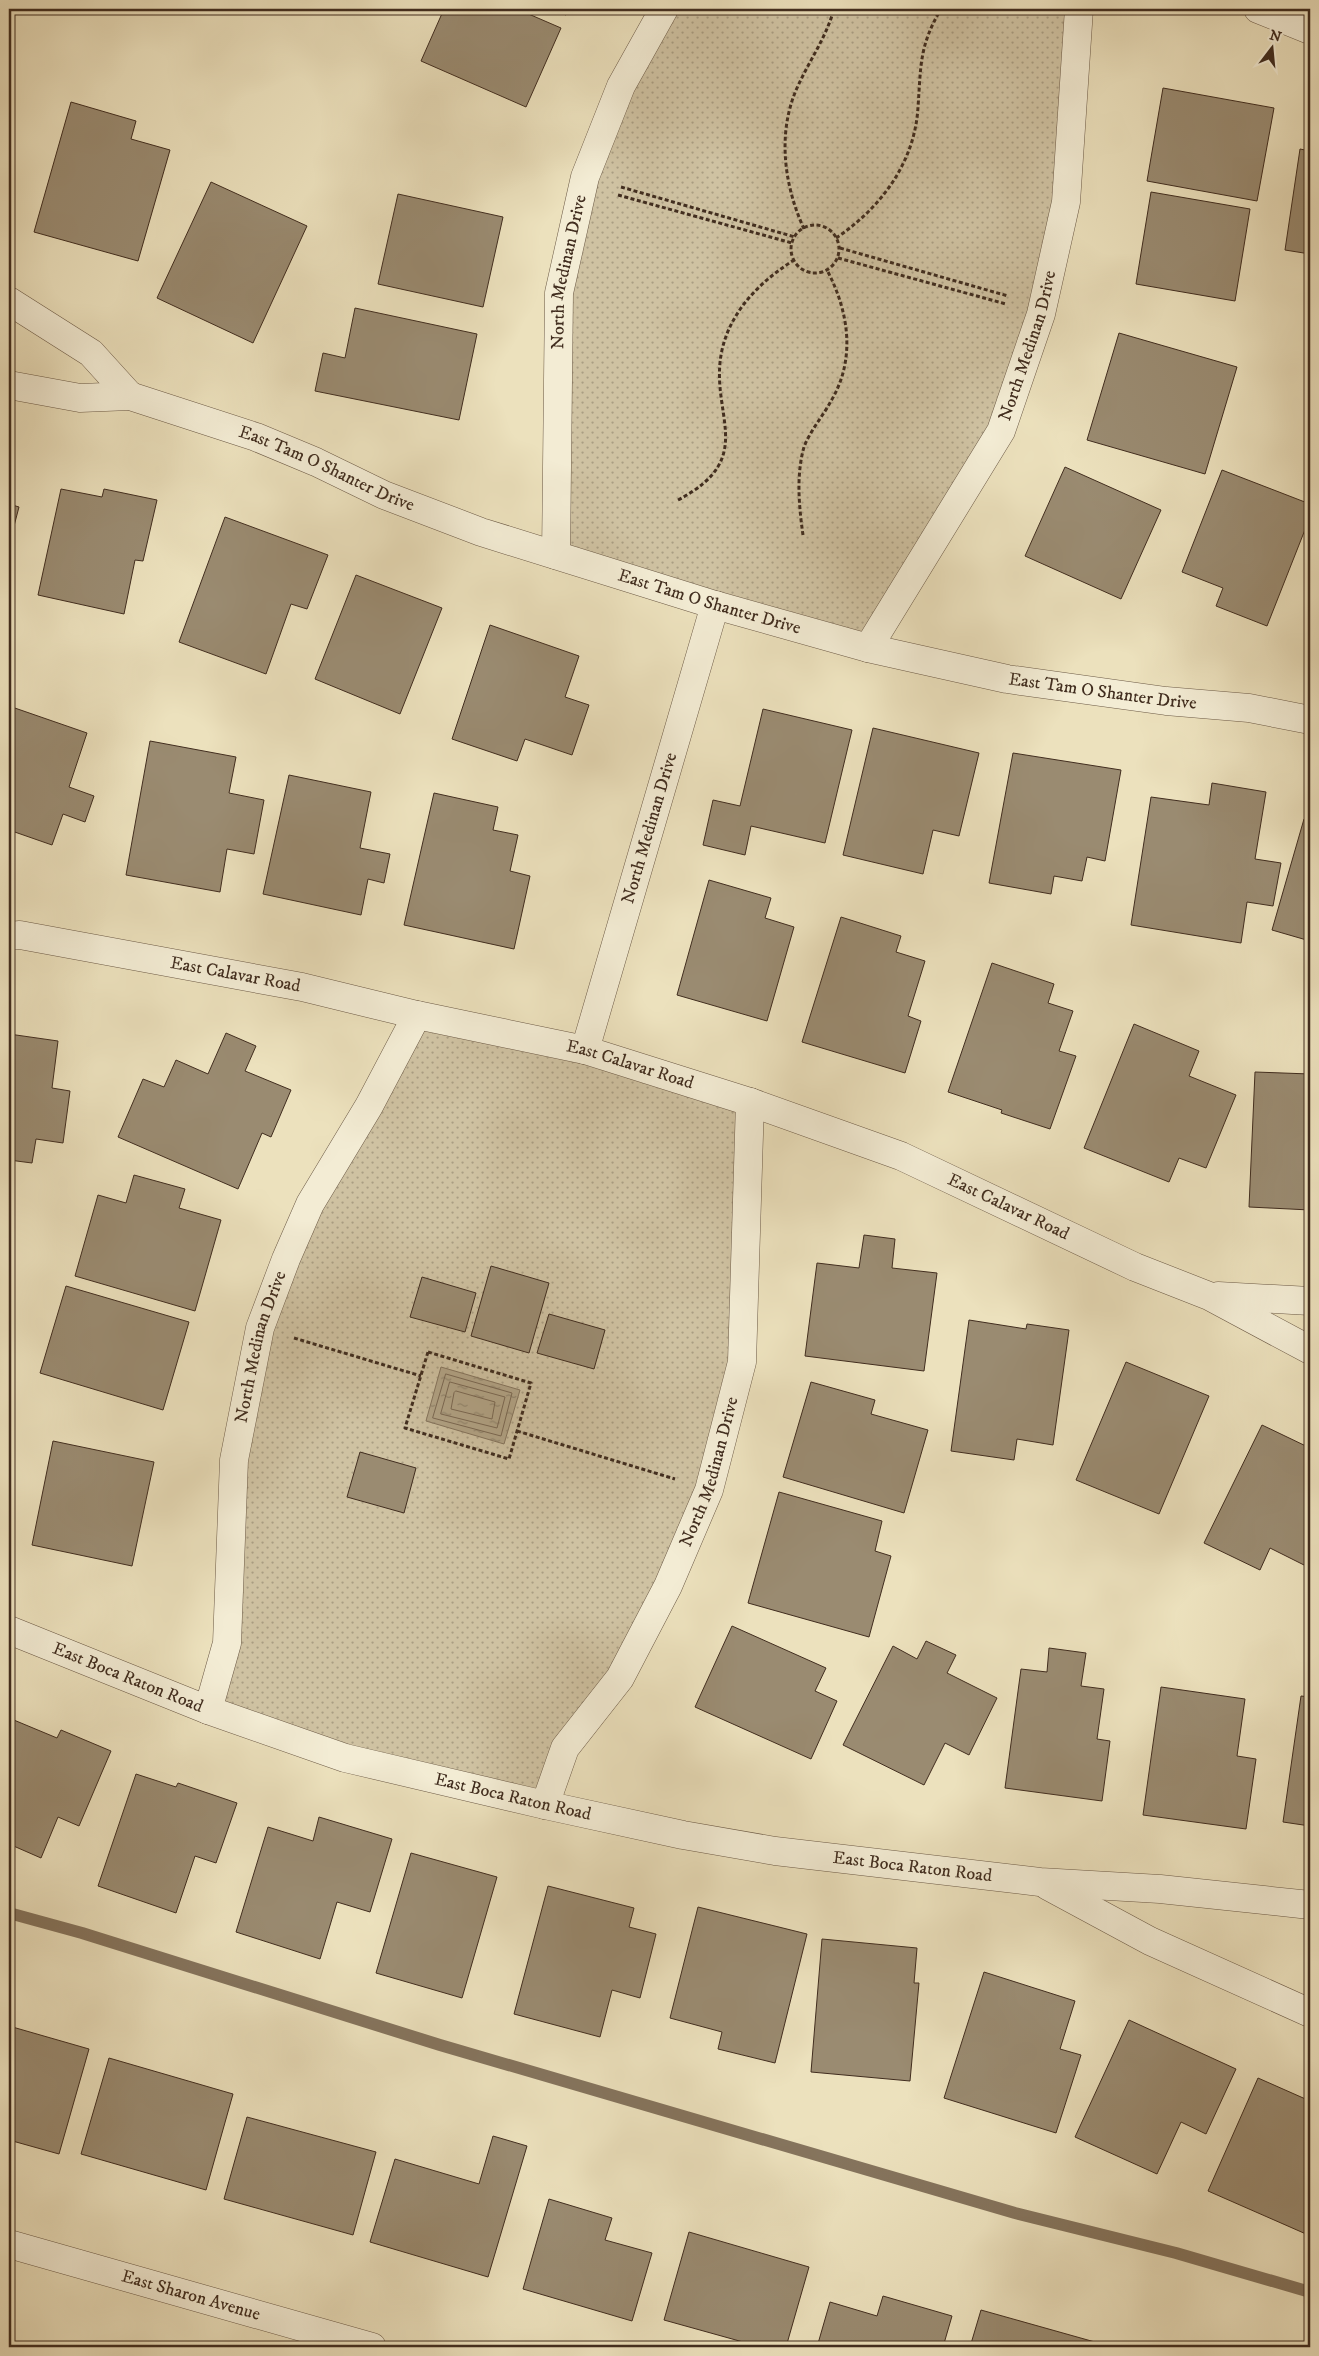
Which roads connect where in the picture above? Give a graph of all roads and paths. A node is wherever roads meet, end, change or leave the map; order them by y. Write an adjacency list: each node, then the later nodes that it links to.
1 (664, 9): 7 (street, North Medinan Drive)
2 (834, 9): 8 (path)
3 (941, 9): 10 (path)
4 (1079, 9): 17 (street, North Medinan Drive)
5 (1258, 9): 6 (street)
6 (1310, 30)
7 (585, 181): 9 (path); 11 (path); 22 (street, North Medinan Drive)
8 (804, 229): 9 (path); 10 (path)
9 (795, 237): 11 (path)
10 (836, 238): 12 (path)
11 (792, 243): 14 (path)
12 (840, 248): 13 (path); 17 (path)
13 (838, 258): 15 (path); 17 (path)
14 (794, 260): 15 (path); 20 (path)
15 (827, 270): 21 (path)
16 (9, 301): 19 (street, East Tam O Shanter Drive)
17 (1042, 310): 24 (street, North Medinan Drive)
18 (9, 385): 19 (street, East Tam O Shanter Drive)
19 (130, 396): 22 (street, East Tam O Shanter Drive)
20 (678, 500)
21 (803, 535)
22 (556, 555): 23 (street, East Tam O Shanter Drive)
23 (715, 605): 24 (street, East Tam O Shanter Drive); 28 (street, North Medinan Drive)
24 (868, 648): 25 (street, East Tam O Shanter Drive)
25 (1310, 720)
26 (12, 934): 27 (street, East Calavar Road)
27 (417, 1015): 28 (street, East Calavar Road); 32 (street, North Medinan Drive)
28 (585, 1050): 29 (street, East Calavar Road)
29 (750, 1102): 30 (street, East Calavar Road); 36 (street, North Medinan Drive)
30 (1209, 1296): 31 (street, East Calavar Road); 33 (street, East Calavar Road)
31 (1310, 1302)
32 (260, 1328): 34 (path); 38 (street, North Medinan Drive)
33 (1310, 1350)
34 (421, 1376): 35 (path); 35 (path)
35 (517, 1432): 36 (path)
36 (709, 1490): 39 (street, North Medinan Drive)
37 (9, 1630): 38 (street, East Boca Raton Road)
38 (208, 1710): 39 (street, East Boca Raton Road)
39 (545, 1805): 40 (street, East Boca Raton Road)
40 (1040, 1882): 41 (street, East Boca Raton Road); 42 (street, East Boca Raton Road)
41 (1310, 1905)
42 (1310, 2013)
43 (9, 2244): 44 (street, East Sharon Avenue)
44 (372, 2347)

